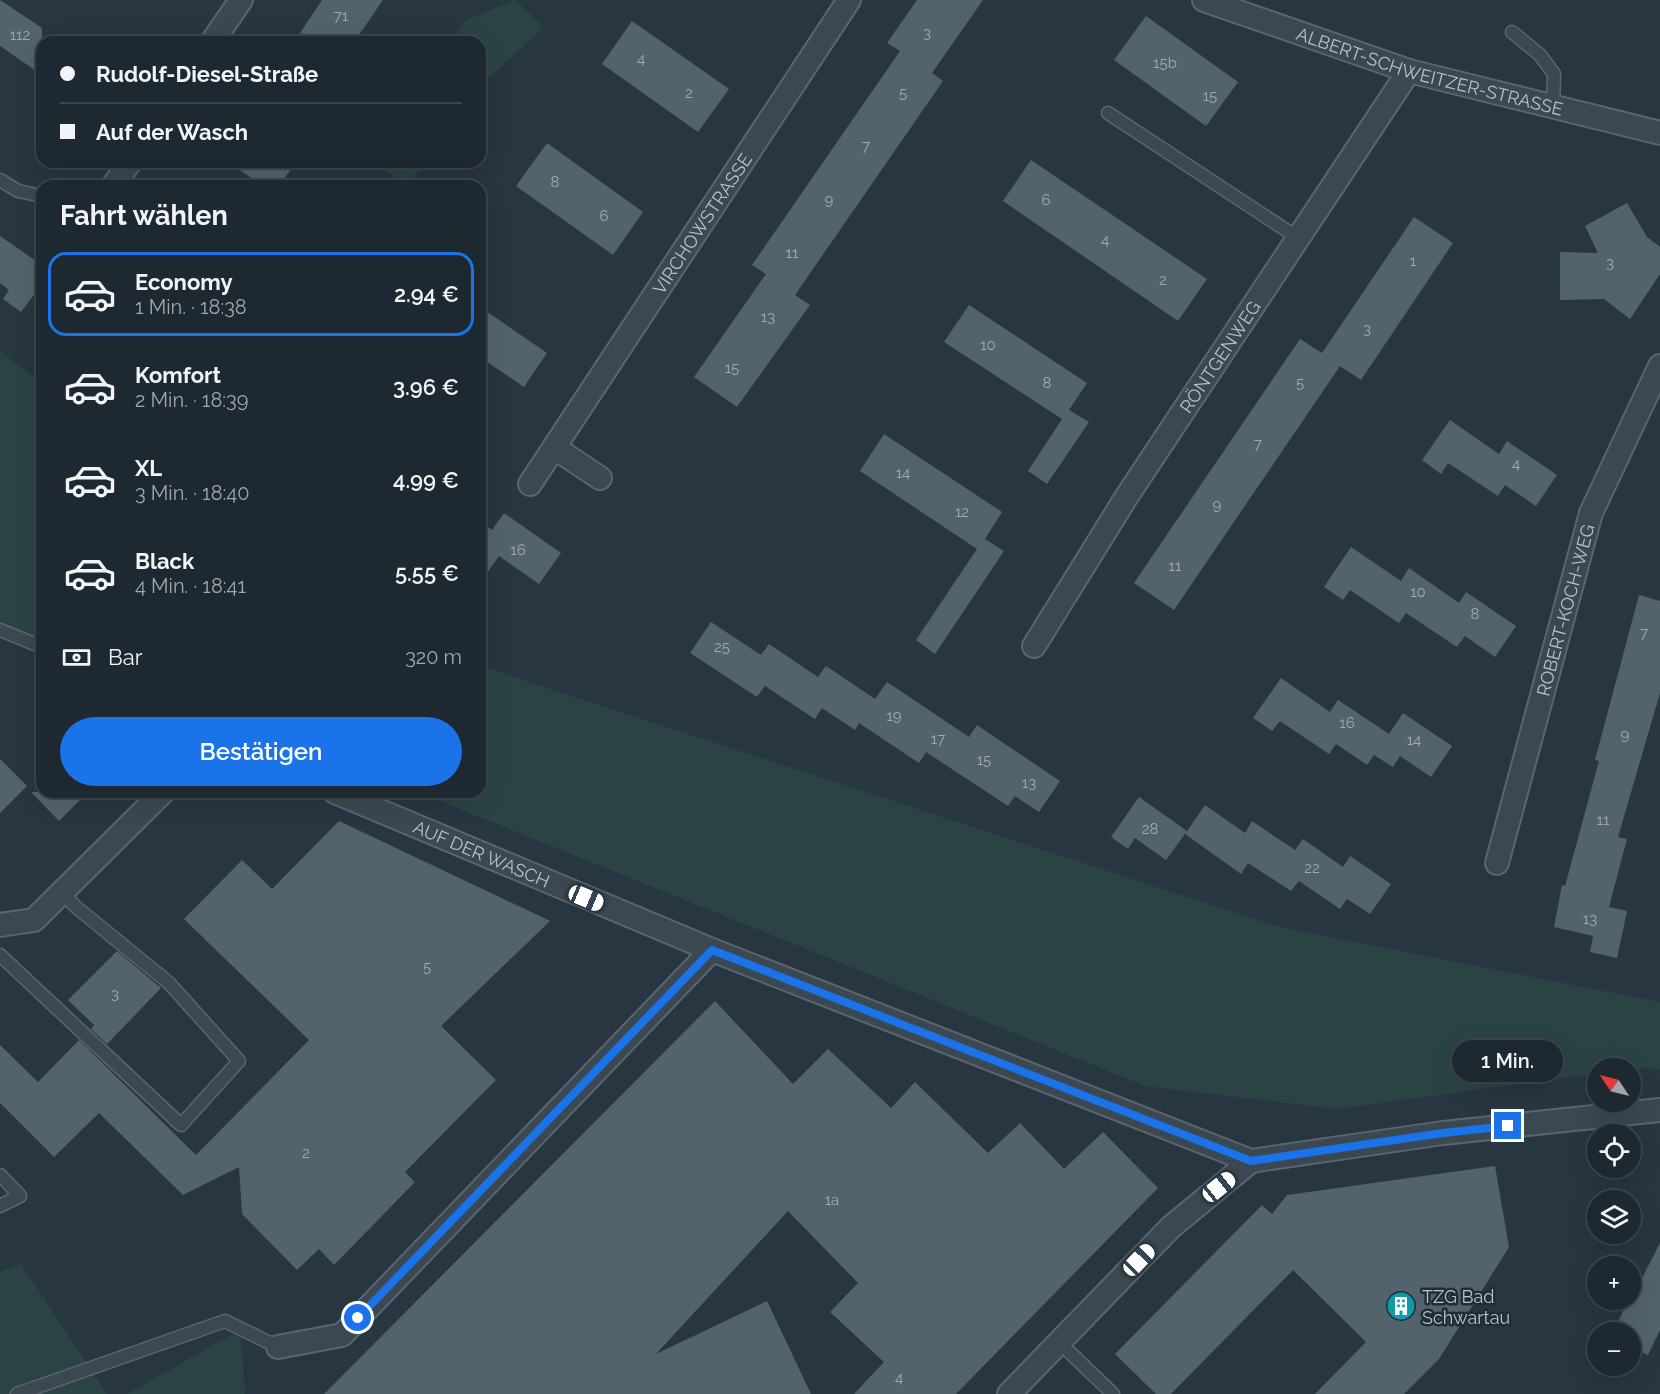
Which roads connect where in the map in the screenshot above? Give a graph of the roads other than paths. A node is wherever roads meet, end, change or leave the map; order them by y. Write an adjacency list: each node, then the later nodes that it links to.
1 (241, 0): 5 (street)
2 (849, 0): 14 (street, VIRCHOWSTRASSE)
3 (1210, 1): 6 (street, ALBERT-SCHWEITZER-STRASSE)
4 (1512, 32): 7 (lane)
5 (216, 36)
6 (1409, 71): 7 (street, ALBERT-SCHWEITZER-STRASSE); 12 (street, RÖNTGENWEG)
7 (1553, 107): 9 (street, ALBERT-SCHWEITZER-STRASSE)
8 (1108, 113): 12 (lane)
9 (1660, 133)
10 (0, 180): 11 (lane)
11 (36, 194)
12 (1298, 238): 19 (street, RÖNTGENWEG)
13 (1660, 366): 22 (street, ROBERT-KOCH-WEG)
14 (555, 448): 15 (street); 16 (street, VIRCHOWSTRASSE)
15 (600, 478)
16 (530, 484)
17 (0, 630): 18 (lane)
18 (36, 645)
19 (1034, 646)
20 (157, 798): 23 (street)
21 (349, 798): 25 (street, AUF DER WASCH)
22 (1497, 863)
23 (62, 892): 24 (street); 26 (lane)
24 (0, 925)
25 (712, 950): 28 (street, AUF DER WASCH); 32 (street)
26 (0, 955)
27 (1660, 1110): 28 (street, AUF DER WASCH)
28 (1251, 1161): 31 (street)
29 (0, 1175): 30 (lane)
30 (0, 1206)
31 (1059, 1342): 34 (street); 35 (lane)
32 (278, 1347): 33 (lane)
33 (17, 1394)
34 (1009, 1394)
35 (1113, 1394)

